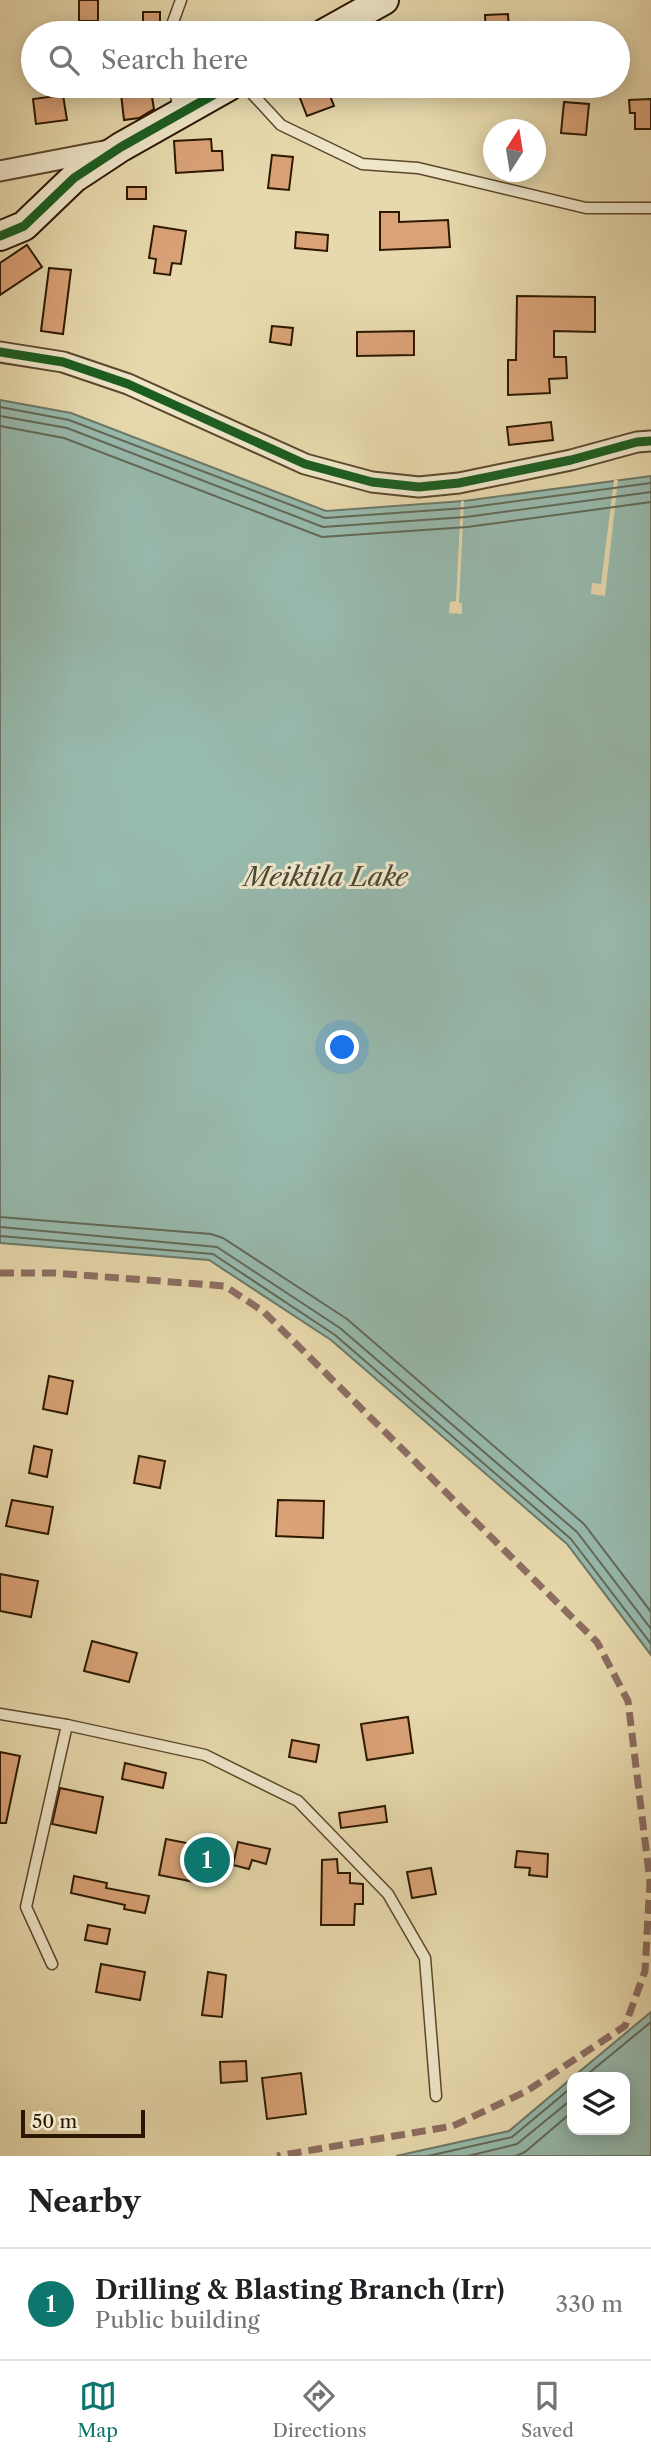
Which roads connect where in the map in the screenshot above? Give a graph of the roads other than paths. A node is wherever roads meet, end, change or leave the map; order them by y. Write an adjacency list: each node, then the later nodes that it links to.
1 (181, 0): 3 (lane)
2 (384, 0): 4 (street)
3 (173, 21)
4 (346, 21)
5 (176, 98): 8 (lane)
6 (209, 98): 8 (street)
7 (256, 98): 11 (lane)
8 (178, 116): 9 (street)
9 (121, 147): 10 (street); 12 (street)
10 (0, 171)
11 (651, 208)
12 (0, 236)
13 (0, 352): 14 (street)
14 (651, 441)
15 (0, 1714): 16 (lane)
16 (66, 1725): 17 (lane); 18 (lane)
17 (52, 1964)
18 (436, 2096)

